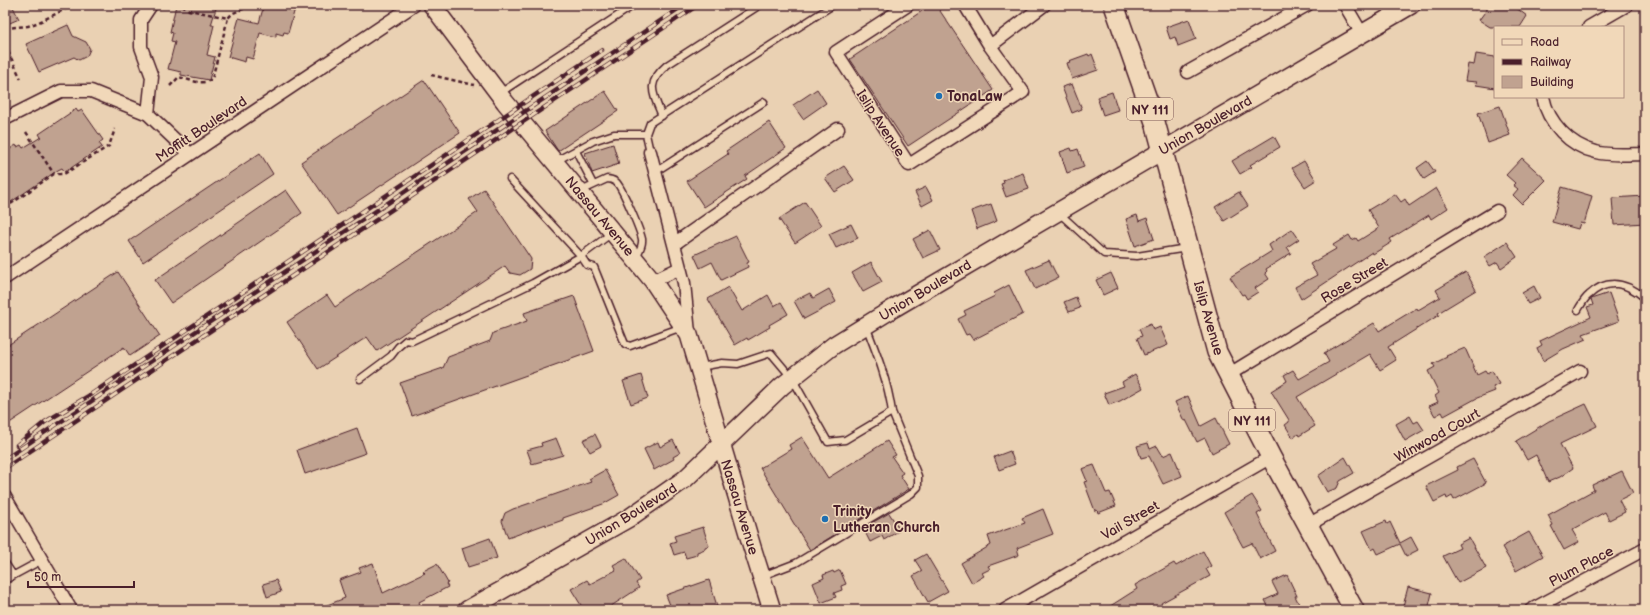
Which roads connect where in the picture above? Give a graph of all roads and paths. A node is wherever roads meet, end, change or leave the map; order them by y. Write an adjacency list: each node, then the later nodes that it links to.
1 (64, 5): 21 (path)
2 (74, 5): 21 (path)
3 (150, 5): 36 (street)
4 (182, 5): 22 (path)
5 (253, 5): 22 (path)
6 (414, 5): 46 (street, Moffitt Boulevard)
7 (432, 5): 33 (main road, Nassau Avenue)
8 (634, 5): 33 (lane)
9 (658, 5): 10 (path)
10 (668, 5)
11 (760, 5): 37 (lane)
12 (833, 5): 37 (lane)
13 (908, 5): 27 (street, Islip Avenue)
14 (965, 5): 27 (street)
15 (1044, 5): 27 (street)
16 (1114, 5): 43 (main road, Islip Avenue / NY 111)
17 (1307, 5): 28 (street)
18 (1345, 5): 25 (street)
19 (1411, 5): 25 (main road, Union Boulevard)
20 (1627, 5): 23 (street)
21 (66, 9): 24 (path)
22 (228, 18): 31 (path)
23 (1591, 26)
24 (5, 28)
25 (1362, 34): 43 (main road, Union Boulevard)
26 (5, 45): 30 (path)
27 (990, 46)
28 (1188, 72)
29 (431, 75): 32 (path)
30 (21, 79)
31 (170, 86)
32 (480, 87)
33 (502, 98): 48 (main road, Nassau Avenue)
34 (1543, 98): 47 (street)
35 (764, 102): 49 (lane)
36 (148, 114): 38 (street); 46 (street)
37 (662, 116): 42 (lane)
38 (5, 119)
39 (115, 129): 50 (path)
40 (838, 129): 57 (street)
41 (26, 132): 50 (path)
42 (646, 134): 44 (lane); 45 (lane)
43 (1163, 150): 55 (main road, Union Boulevard); 58 (main road, Islip Avenue / NY 111)
44 (576, 151): 48 (lane); 52 (lane)
45 (650, 152): 49 (street, Nassau Avenue)
46 (190, 154): 62 (street, Moffitt Boulevard)
47 (1645, 154)
48 (555, 162): 52 (main road, Nassau Avenue)
49 (655, 172): 57 (street, Nassau Avenue)
50 (54, 174): 53 (path)
51 (510, 179): 59 (lane)
52 (586, 188): 56 (main road, Nassau Avenue); 60 (lane)
53 (5, 208)
54 (1497, 211): 70 (street, Rose Street)
55 (1057, 212): 58 (lane); 66 (main road, Union Boulevard)
56 (613, 232): 59 (lane); 60 (main road, Nassau Avenue)
57 (674, 244): 61 (street, Nassau Avenue)
58 (1189, 248): 70 (main road, Islip Avenue / NY 111)
59 (581, 256): 67 (lane); 72 (lane)
60 (635, 259): 63 (main road, Nassau Avenue)
61 (680, 268): 63 (street); 67 (street, Nassau Avenue)
62 (5, 278)
63 (652, 281): 67 (main road, Nassau Avenue)
64 (1645, 298): 65 (lane)
65 (1578, 310)
66 (866, 325): 71 (main road, Union Boulevard); 73 (lane)
67 (686, 330): 68 (main road, Nassau Avenue)
68 (698, 368): 71 (lane); 74 (main road, Nassau Avenue)
69 (1580, 371): 77 (street, Winwood Court)
70 (1228, 375): 75 (main road, Islip Avenue / NY 111)
71 (792, 378): 73 (lane); 74 (main road, Union Boulevard)
72 (360, 379)
73 (892, 412): 82 (lane)
74 (720, 444): 82 (main road, Nassau Avenue); 85 (main road, Union Boulevard)
75 (1271, 457): 77 (main road, Islip Avenue / NY 111); 87 (street, Vail Street)
76 (5, 497): 79 (street)
77 (1308, 525): 88 (main road, Islip Avenue / NY 111)
78 (1645, 549): 89 (street, Plum Place)
79 (42, 560): 81 (lane); 84 (street)
80 (5, 563): 81 (lane)
81 (13, 575): 83 (lane)
82 (761, 576): 86 (main road, Nassau Avenue)
83 (5, 580)
84 (71, 610)
85 (467, 610)
86 (772, 610)
87 (1005, 610)
88 (1354, 610)
89 (1531, 610)

